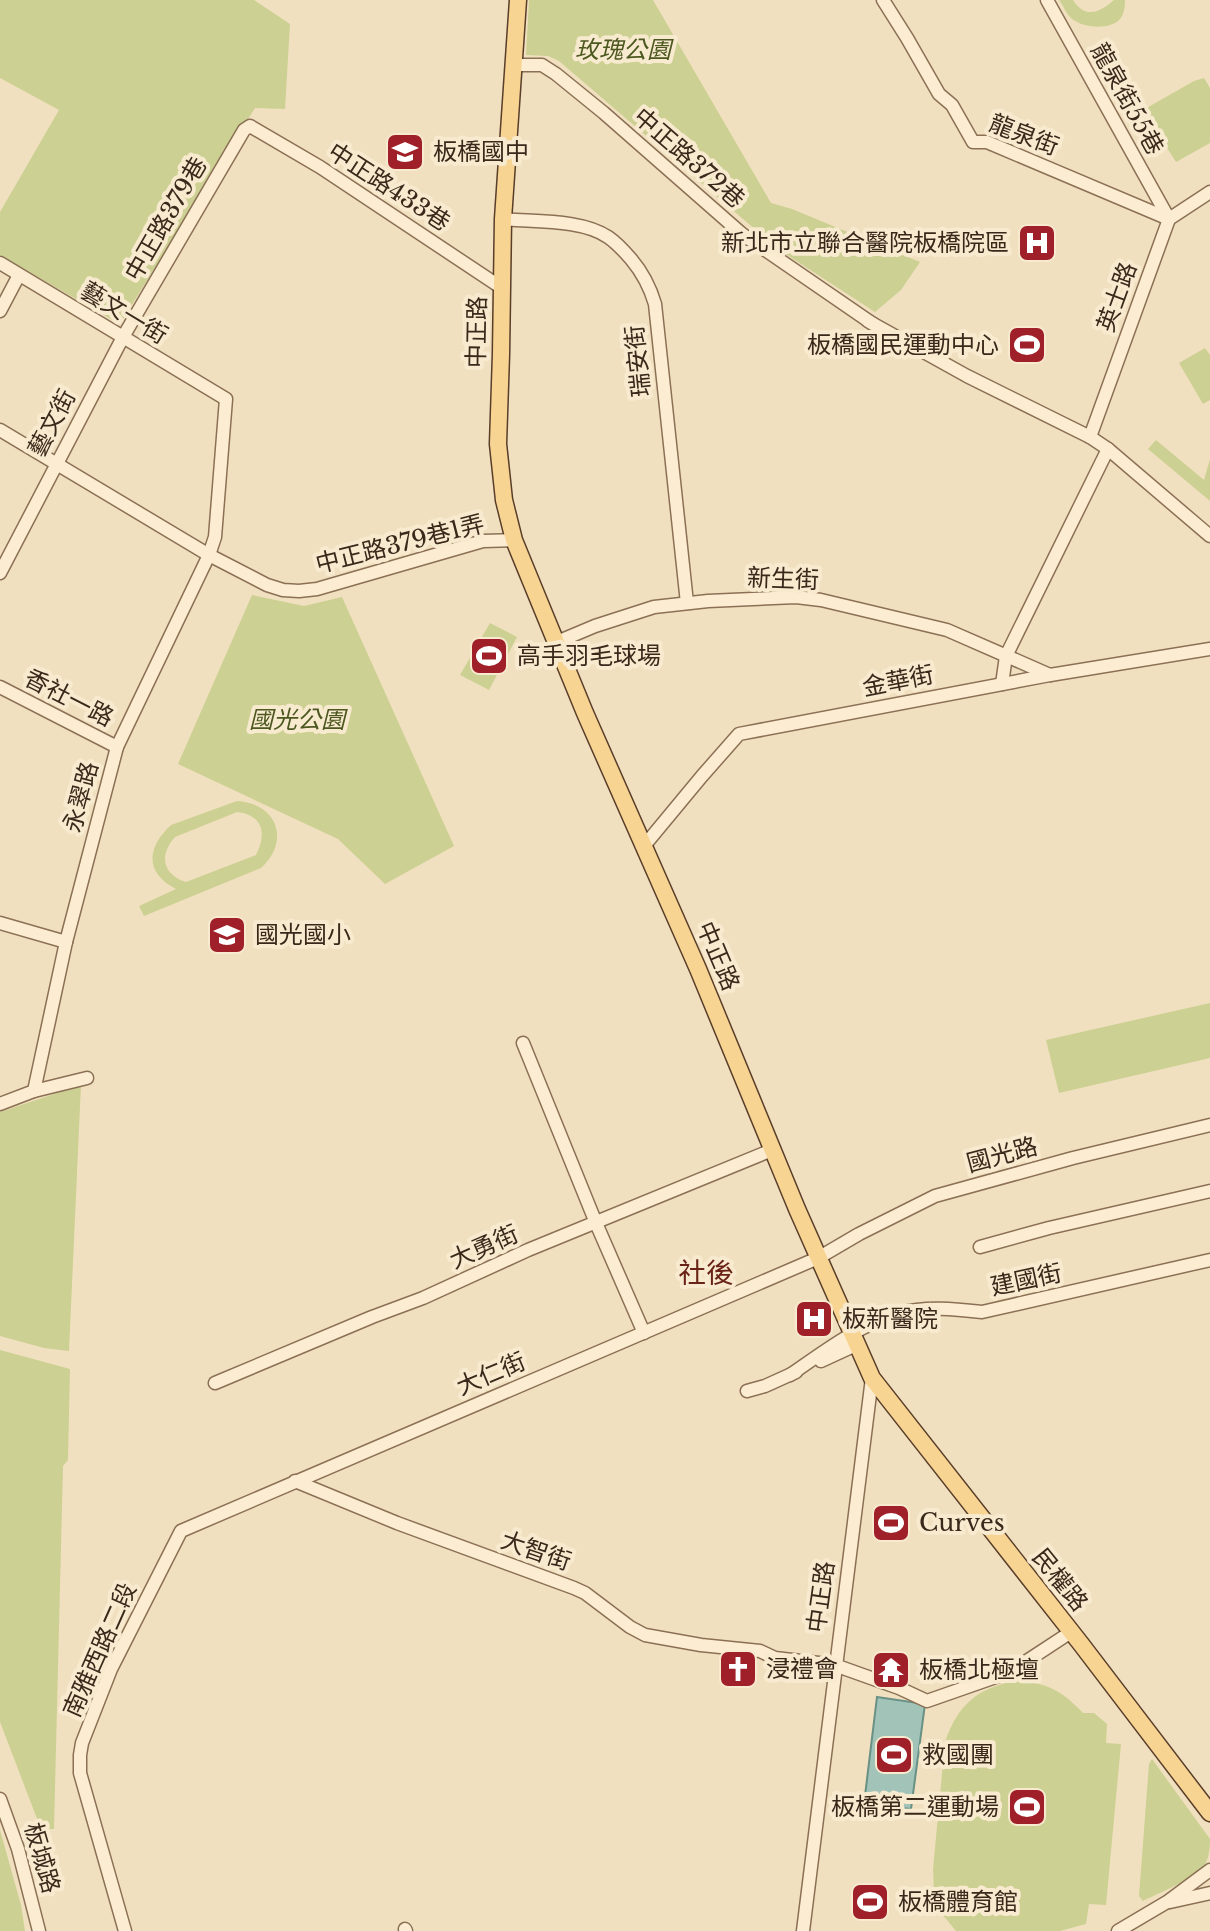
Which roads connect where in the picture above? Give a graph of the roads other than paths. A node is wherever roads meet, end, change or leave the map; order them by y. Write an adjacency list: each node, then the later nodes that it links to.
1 (518, 0): 4 (main road, 中正路)
2 (883, 0): 8 (street, 龍泉街)
3 (1047, 0): 8 (street, 龍泉街55巷)
4 (514, 65): 7 (main road, 中正路); 16 (street, 中正路372巷)
5 (250, 126): 11 (street, 中正路433巷); 13 (street, 中正路379巷)
6 (1210, 192): 8 (street)
7 (503, 219): 11 (main road, 中正路); 23 (street, 瑞安街)
8 (1169, 219): 16 (street, 英士路)
9 (3, 270): 10 (street, 藝文一街)
10 (19, 275): 12 (street); 13 (street, 藝文一街)
11 (502, 288): 20 (main road, 中正路)
12 (0, 311)
13 (123, 337): 14 (street, 藝文一街); 18 (street, 藝文街)
14 (226, 399): 21 (street, 永翠路)
15 (0, 430): 18 (street, 中正路379巷1弄)
16 (1090, 437): 17 (street, 中正路372巷)
17 (1108, 449): 19 (street, 中正路372巷); 26 (street)
18 (55, 464): 21 (street, 中正路379巷1弄); 22 (street, 藝文街)
19 (1210, 536)
20 (514, 540): 21 (street, 中正路379巷1弄); 24 (main road, 中正路)
21 (209, 555): 30 (street, 永翠路)
22 (0, 573)
23 (687, 603): 24 (street, 新生街); 26 (street, 新生街)
24 (557, 642): 31 (main road, 中正路)
25 (1210, 649): 27 (street, 金華街)
26 (1006, 656): 27 (street, 新生街); 28 (street)
27 (1050, 675): 28 (street, 金華街)
28 (1002, 684): 31 (street, 金華街)
29 (0, 687): 30 (street, 香社一路)
30 (117, 747): 33 (street, 永翠路)
31 (644, 846): 39 (main road, 中正路)
32 (0, 923): 33 (street)
33 (66, 942): 36 (street, 永翠路)
34 (523, 1043): 41 (street)
35 (87, 1078): 36 (street)
36 (34, 1091): 37 (street)
37 (0, 1104)
38 (1210, 1125): 43 (street, 國光路)
39 (772, 1150): 41 (street, 大勇街); 43 (main road, 中正路)
40 (1210, 1191): 42 (street)
41 (596, 1223): 45 (street); 48 (street, 大勇街)
42 (980, 1247)
43 (818, 1258): 45 (street, 大仁街); 46 (main road, 中正路)
44 (1210, 1260): 46 (street, 建國街)
45 (644, 1333): 50 (street, 大仁街)
46 (854, 1339): 47 (main road, 中正路); 49 (street, 建國街)
47 (872, 1378): 52 (main road, 民權路); 53 (street, 中正路)
48 (215, 1383)
49 (747, 1391)
50 (295, 1481): 51 (street, 大仁街); 53 (street, 大智街)
51 (181, 1531): 60 (street, 南雅西路二段)
52 (1071, 1632): 53 (street, 大智街); 55 (main road, 民權路)
53 (836, 1665): 61 (street, 中正路)
54 (0, 1799): 59 (street, 板城路)
55 (1210, 1813)
56 (1210, 1870): 58 (street)
57 (1210, 1893): 58 (street)
58 (1167, 1902): 62 (street)
59 (39, 1931)
60 (125, 1931)
61 (803, 1931)
62 (1118, 1931)

